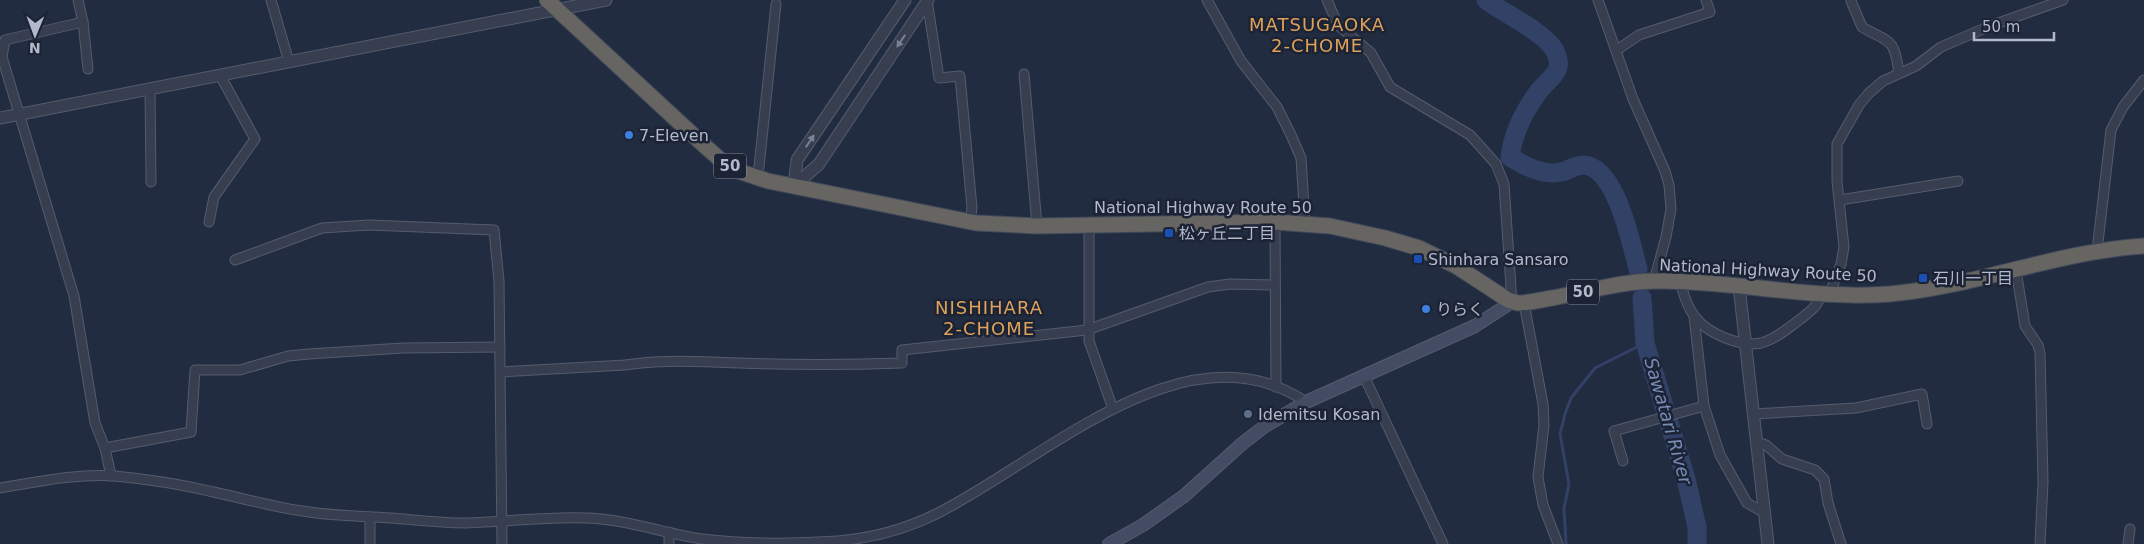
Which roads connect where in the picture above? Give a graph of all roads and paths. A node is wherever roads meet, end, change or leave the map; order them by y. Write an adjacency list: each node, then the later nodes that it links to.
1 (78, 0): 15 (street)
2 (271, 0): 17 (street)
3 (548, 0): 14 (highway, National Highway Route 50 / 50)
4 (606, 0): 14 (street)
5 (905, 0): 29 (street, one-way to 5)
6 (928, 0): 29 (street, one-way to 29); 32 (street)
7 (1208, 0): 34 (street)
8 (1327, 0): 46 (street)
9 (1598, 0): 16 (street)
10 (1706, 0): 16 (street)
11 (2063, 0): 19 (street)
12 (1851, 2): 19 (street)
13 (776, 4): 26 (street)
14 (559, 10): 17 (street); 26 (highway, National Highway Route 50 / 50)
15 (83, 22): 18 (street); 24 (street)
16 (1617, 50): 41 (street)
17 (288, 62): 21 (street)
18 (88, 69)
19 (1899, 73): 30 (street)
20 (1024, 74): 36 (street)
21 (220, 75): 23 (street); 31 (street)
22 (2144, 80): 38 (street)
23 (150, 88): 24 (street); 28 (street)
24 (18, 114): 25 (street); 60 (street)
25 (0, 118)
26 (754, 177): 29 (highway, National Highway Route 50 / 50)
27 (1958, 180): 30 (street)
28 (151, 182)
29 (794, 186): 32 (highway, National Highway Route 50 / 50)
30 (1840, 200): 45 (street)
31 (208, 222)
32 (970, 222): 36 (highway, National Highway Route 50 / 50)
33 (1275, 222): 34 (highway, National Highway Route 50 / 50); 35 (highway, National Highway Route 50 / 50); 43 (street)
34 (1305, 223): 46 (highway, National Highway Route 50 / 50)
35 (1089, 224): 36 (highway, National Highway Route 50 / 50); 48 (street)
36 (1037, 226)
37 (2144, 246): 38 (highway, National Highway Route 50 / 50)
38 (2098, 251): 40 (highway, National Highway Route 50 / 50)
39 (235, 260): 50 (street)
40 (2016, 270): 45 (highway, National Highway Route 50 / 50); 78 (street)
41 (1654, 281): 42 (highway, National Highway Route 50 / 50); 46 (highway, National Highway Route 50 / 50)
42 (1680, 281): 44 (highway, National Highway Route 50 / 50); 47 (street)
43 (1274, 284): 48 (street); 53 (street)
44 (1739, 286): 45 (highway, National Highway Route 50 / 50); 49 (street)
45 (1826, 293): 49 (street)
46 (1518, 302): 52 (main road); 75 (street)
47 (1694, 316): 49 (street); 55 (street)
48 (1087, 330): 51 (street); 56 (street)
49 (1745, 344): 57 (street)
50 (500, 347): 51 (street); 60 (street)
51 (501, 372): 66 (street)
52 (1364, 376): 54 (main road); 74 (street)
53 (1276, 387): 54 (street); 56 (street)
54 (1306, 402): 73 (main road)
55 (1704, 406): 61 (street); 64 (street)
56 (1113, 409): 69 (street)
57 (1753, 414): 58 (street); 59 (street)
58 (1927, 424)
59 (1756, 442): 64 (street); 77 (street)
60 (105, 448): 62 (street)
61 (1622, 461)
62 (110, 476): 63 (street); 65 (street)
63 (0, 488)
64 (1765, 513): 76 (street)
65 (370, 517): 66 (street); 70 (street)
66 (503, 522): 68 (street); 71 (street)
67 (2130, 529): 79 (street)
68 (669, 532): 69 (street); 72 (street)
69 (728, 543)
70 (370, 544)
71 (502, 544)
72 (669, 544)
73 (1109, 544)
74 (1444, 544)
75 (1558, 544)
76 (1768, 544)
77 (1841, 544)
78 (2040, 544)
79 (2128, 544)

